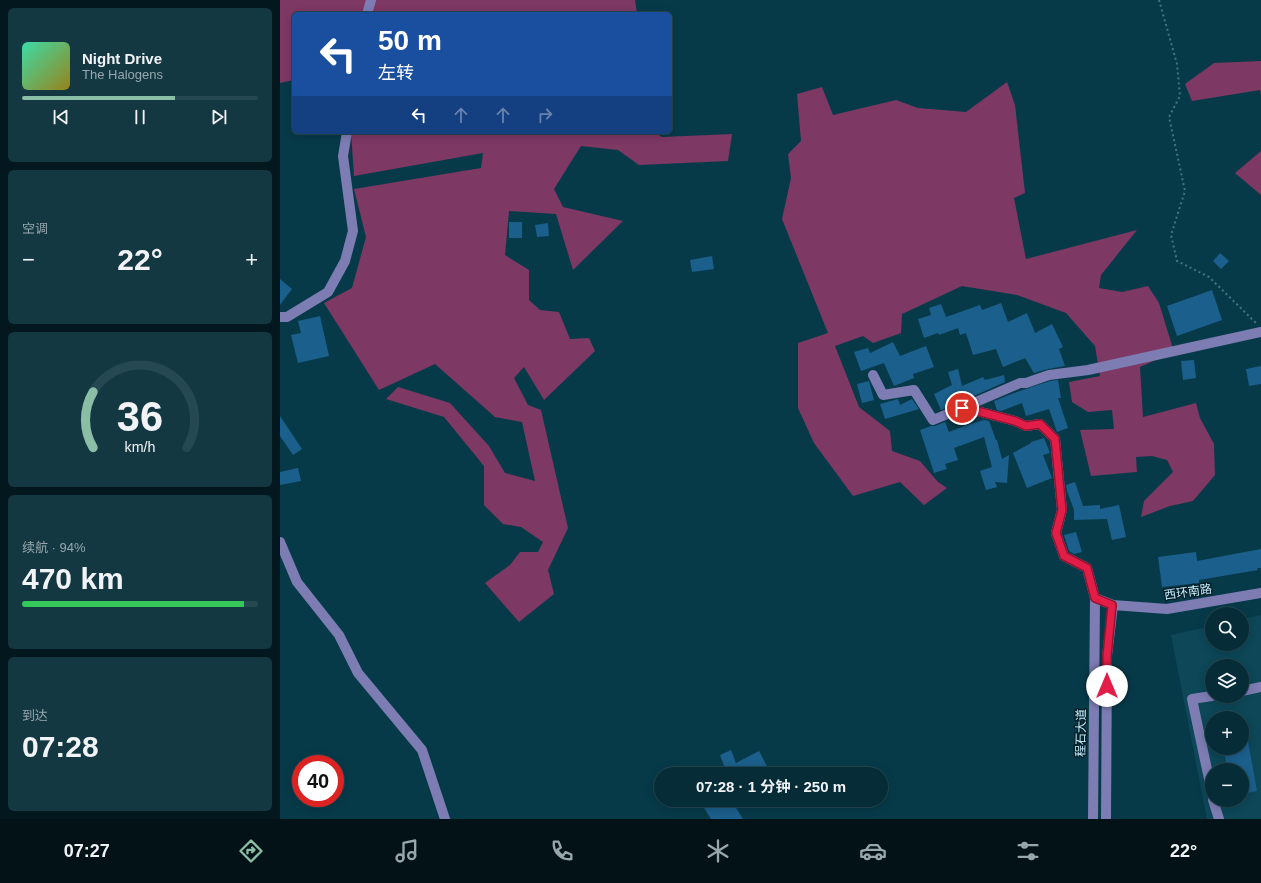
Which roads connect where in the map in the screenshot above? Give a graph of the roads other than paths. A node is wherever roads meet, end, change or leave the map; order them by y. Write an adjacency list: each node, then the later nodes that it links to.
1 (371, 0): 2 (street)
2 (368, 12)
3 (347, 134): 4 (street)
4 (280, 317)
5 (1261, 332): 7 (street)
6 (873, 375): 7 (street)
7 (962, 408): 10 (street, 程石大道)
8 (280, 542): 17 (street)
9 (1261, 593): 11 (street, 西环南路)
10 (1095, 598): 11 (street, 西环南路); 18 (street, 程石大道)
11 (1112, 605): 19 (street)
12 (1261, 687): 13 (street)
13 (1249, 690)
14 (1205, 697): 15 (street)
15 (1206, 763)
16 (1215, 807): 20 (street)
17 (445, 819)
18 (1093, 819)
19 (1106, 819)
20 (1218, 819)

